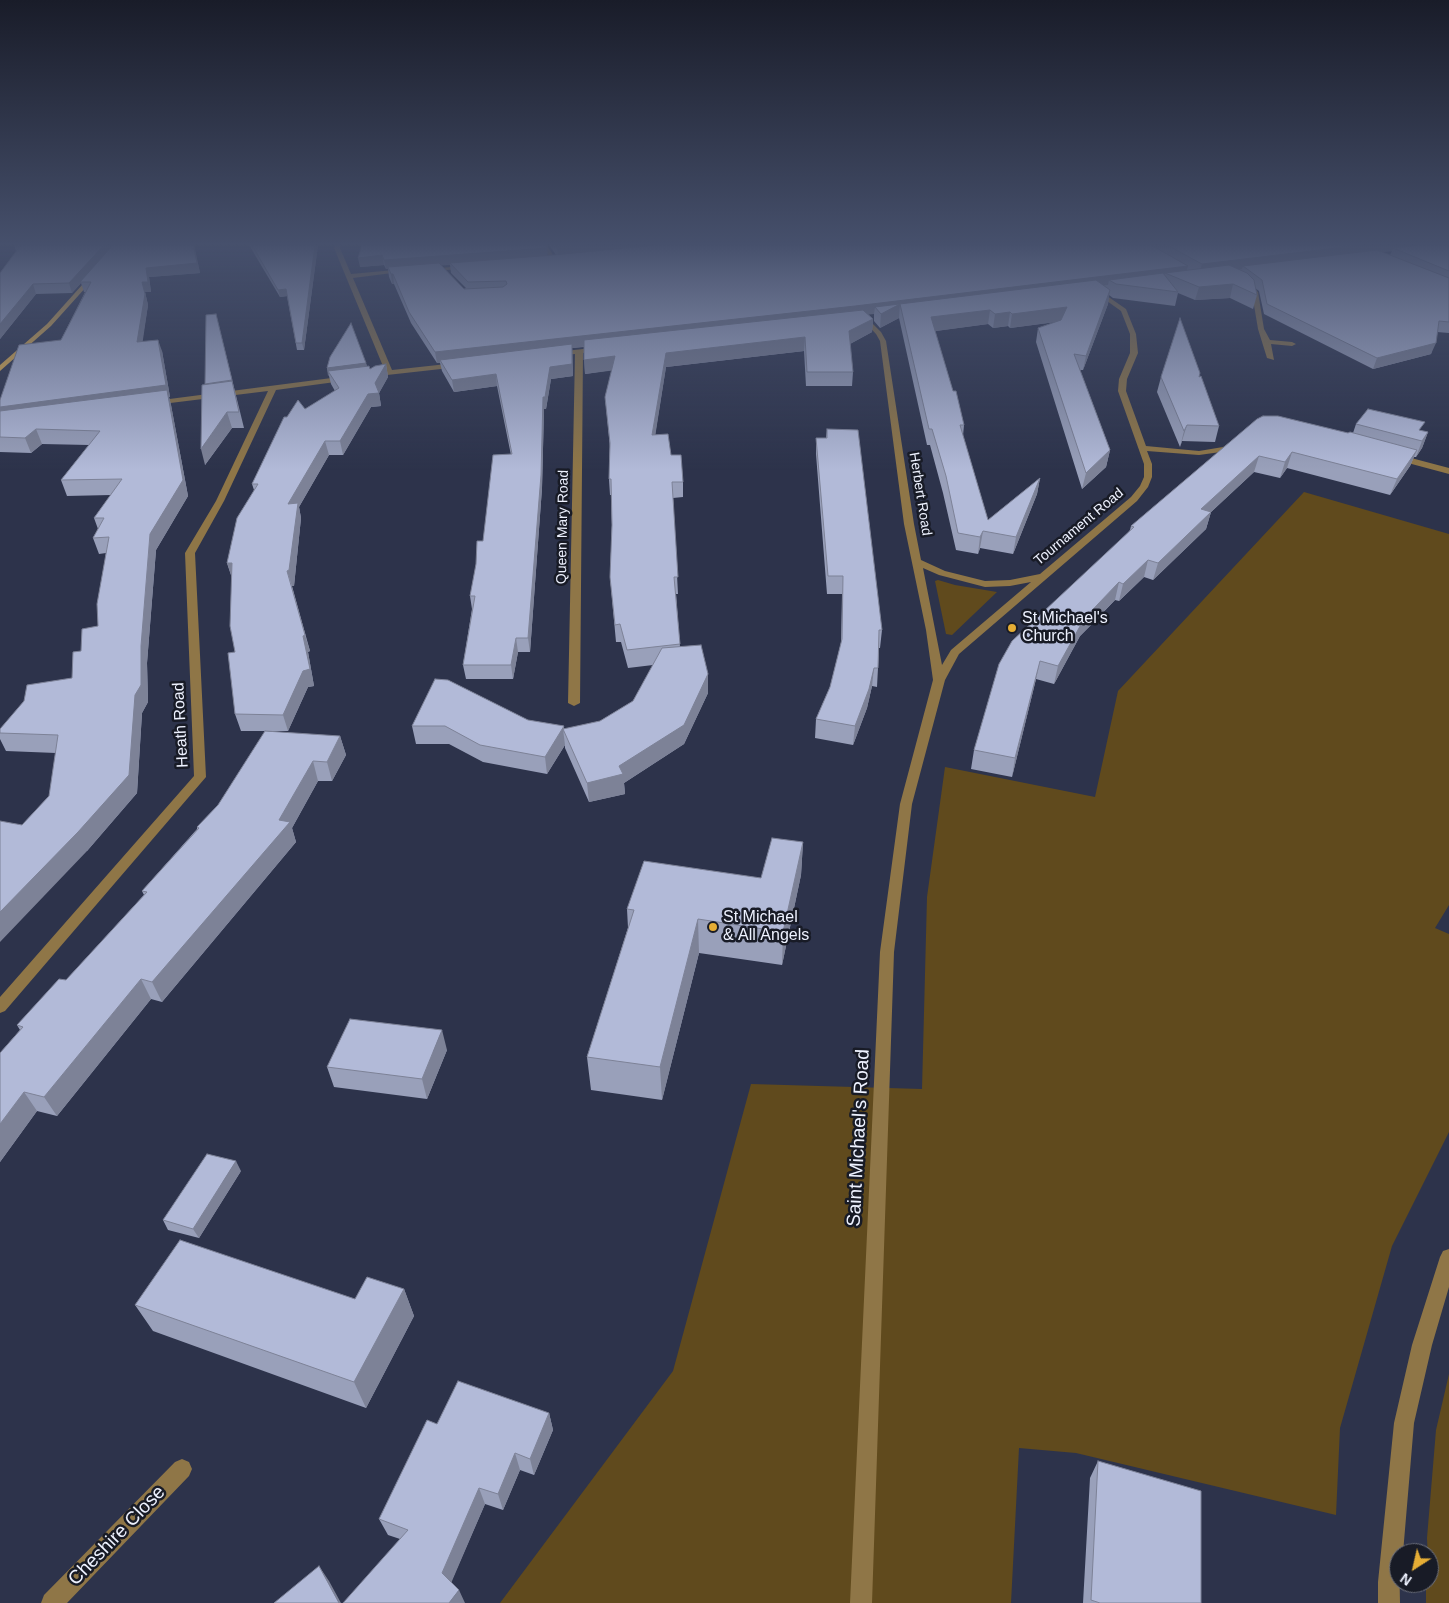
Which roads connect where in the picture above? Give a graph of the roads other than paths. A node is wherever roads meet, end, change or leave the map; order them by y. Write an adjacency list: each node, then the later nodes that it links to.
1 (54, 320): 13 (main road)
2 (368, 320): 14 (street)
3 (870, 320): 21 (street, Herbert Road)
4 (1128, 320): 18 (street, Tournament Road)
5 (1260, 320): 6 (street)
6 (1267, 342): 7 (street); 11 (street)
7 (1292, 344)
8 (608, 348): 9 (street)
9 (579, 352): 10 (street); 24 (street, Queen Mary Road)
10 (550, 355)
11 (1271, 358)
12 (465, 364): 14 (street)
13 (0, 369)
14 (390, 372): 15 (street)
15 (273, 387): 16 (street); 25 (street, Heath Road)
16 (146, 404)
17 (1243, 433): 18 (street)
18 (1142, 448): 22 (street, Tournament Road)
19 (1384, 454): 20 (street)
20 (1449, 471)
21 (917, 562): 22 (street); 23 (street, Herbert Road)
22 (1042, 577): 23 (street, Tournament Road)
23 (939, 680): 29 (street, Saint Michael's Road)
24 (574, 703)
25 (0, 1007)
26 (1449, 1257): 30 (street)
27 (182, 1469): 28 (street, Cheshire Close)
28 (52, 1603)
29 (861, 1603)
30 (1389, 1603)

